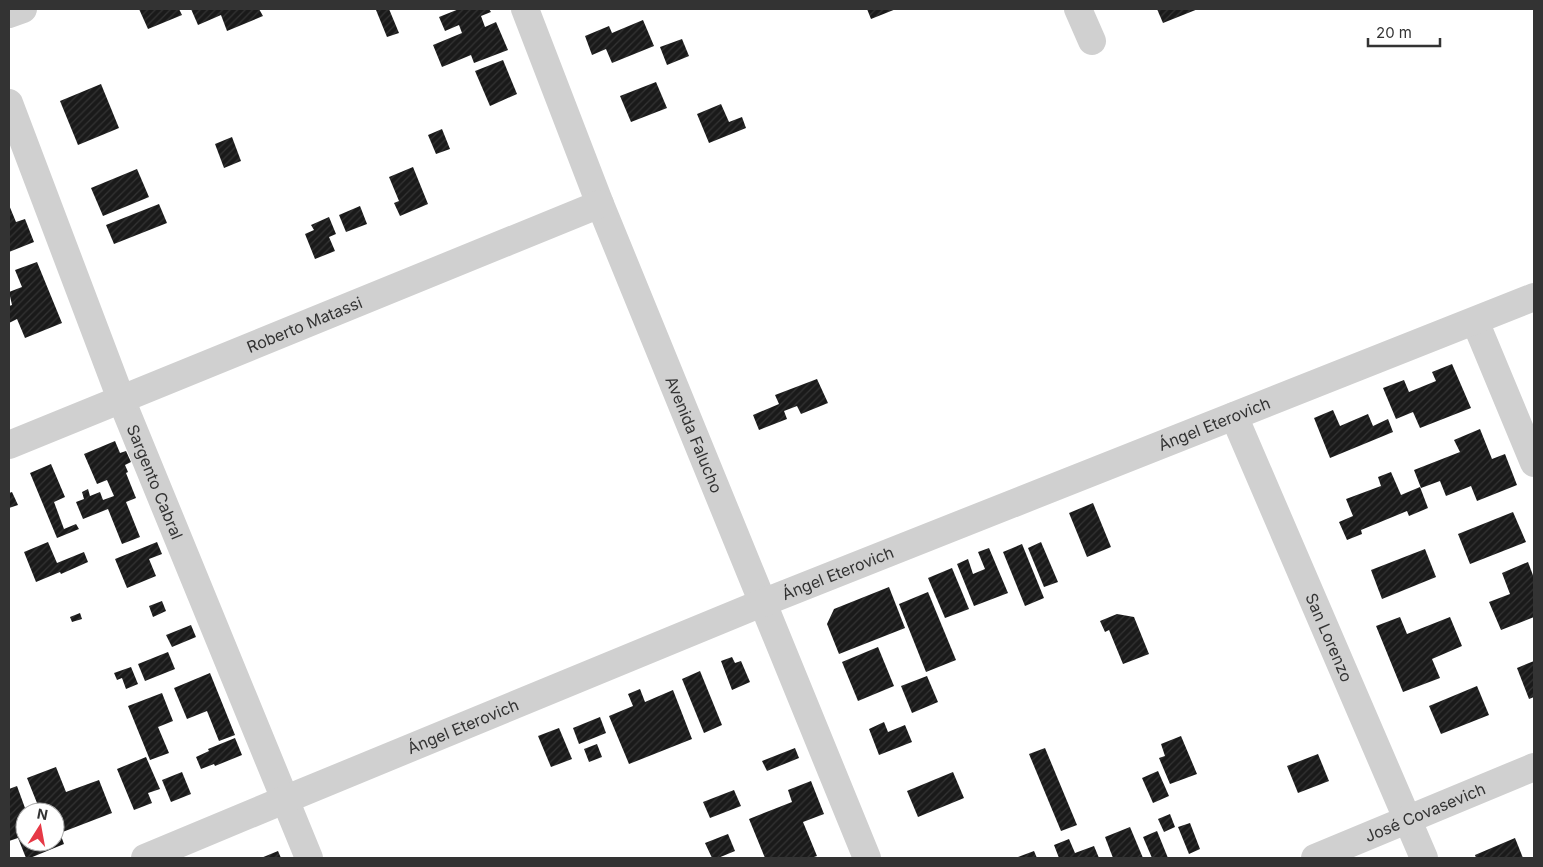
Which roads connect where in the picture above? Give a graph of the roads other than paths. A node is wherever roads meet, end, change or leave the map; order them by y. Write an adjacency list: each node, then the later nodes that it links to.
1 (23, 9): 4 (street)
2 (525, 9): 7 (street, Avenida Falucho)
3 (1078, 9): 5 (street)
4 (9, 14)
5 (1092, 41)
6 (9, 103): 10 (street, Sargento Cabral)
7 (600, 204): 10 (street, Roberto Matassi); 14 (street, Avenida Falucho)
8 (1534, 297): 9 (street, Ángel Eterovich)
9 (1475, 321): 11 (street, Ángel Eterovich); 13 (street)
10 (122, 399): 12 (street, Roberto Matassi); 16 (street, Sargento Cabral)
11 (1234, 416): 14 (street, Ángel Eterovich); 17 (street, San Lorenzo)
12 (9, 445)
13 (1534, 463)
14 (762, 604): 16 (street, Ángel Eterovich); 20 (street, Avenida Falucho)
15 (1534, 767): 17 (street, José Covasevich)
16 (284, 800): 18 (street, Ángel Eterovich); 19 (street, Sargento Cabral)
17 (1409, 820): 21 (street, José Covasevich); 22 (street, San Lorenzo)
18 (145, 858)
19 (309, 858)
20 (867, 858)
21 (1315, 858)
22 (1424, 858)

